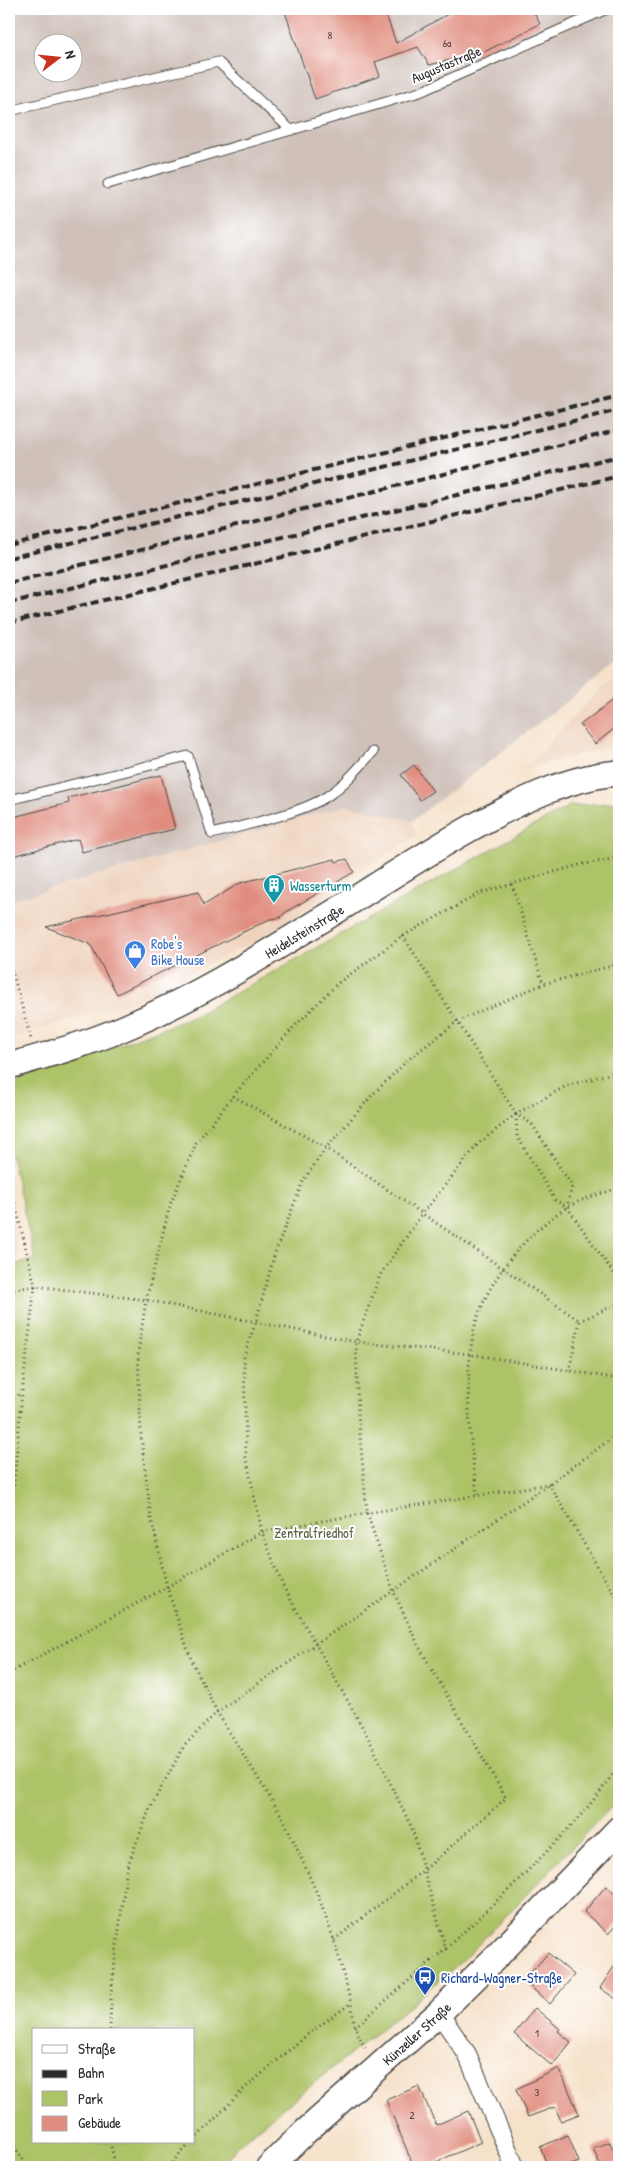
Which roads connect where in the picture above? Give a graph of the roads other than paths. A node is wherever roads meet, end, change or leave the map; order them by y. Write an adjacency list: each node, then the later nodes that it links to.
1 (607, 9): 3 (lane, Augustastraße)
2 (9, 111): 3 (lane)
3 (291, 130): 4 (lane, Augustastraße)
4 (108, 184)
5 (373, 752): 7 (lane)
6 (619, 773): 8 (main road, Heidelsteinstraße)
7 (9, 800)
8 (9, 1066)
9 (619, 1829): 10 (main road, Künzeller Straße)
10 (439, 2013): 11 (main road, Künzeller Straße); 12 (street)
11 (269, 2167)
12 (515, 2167)

